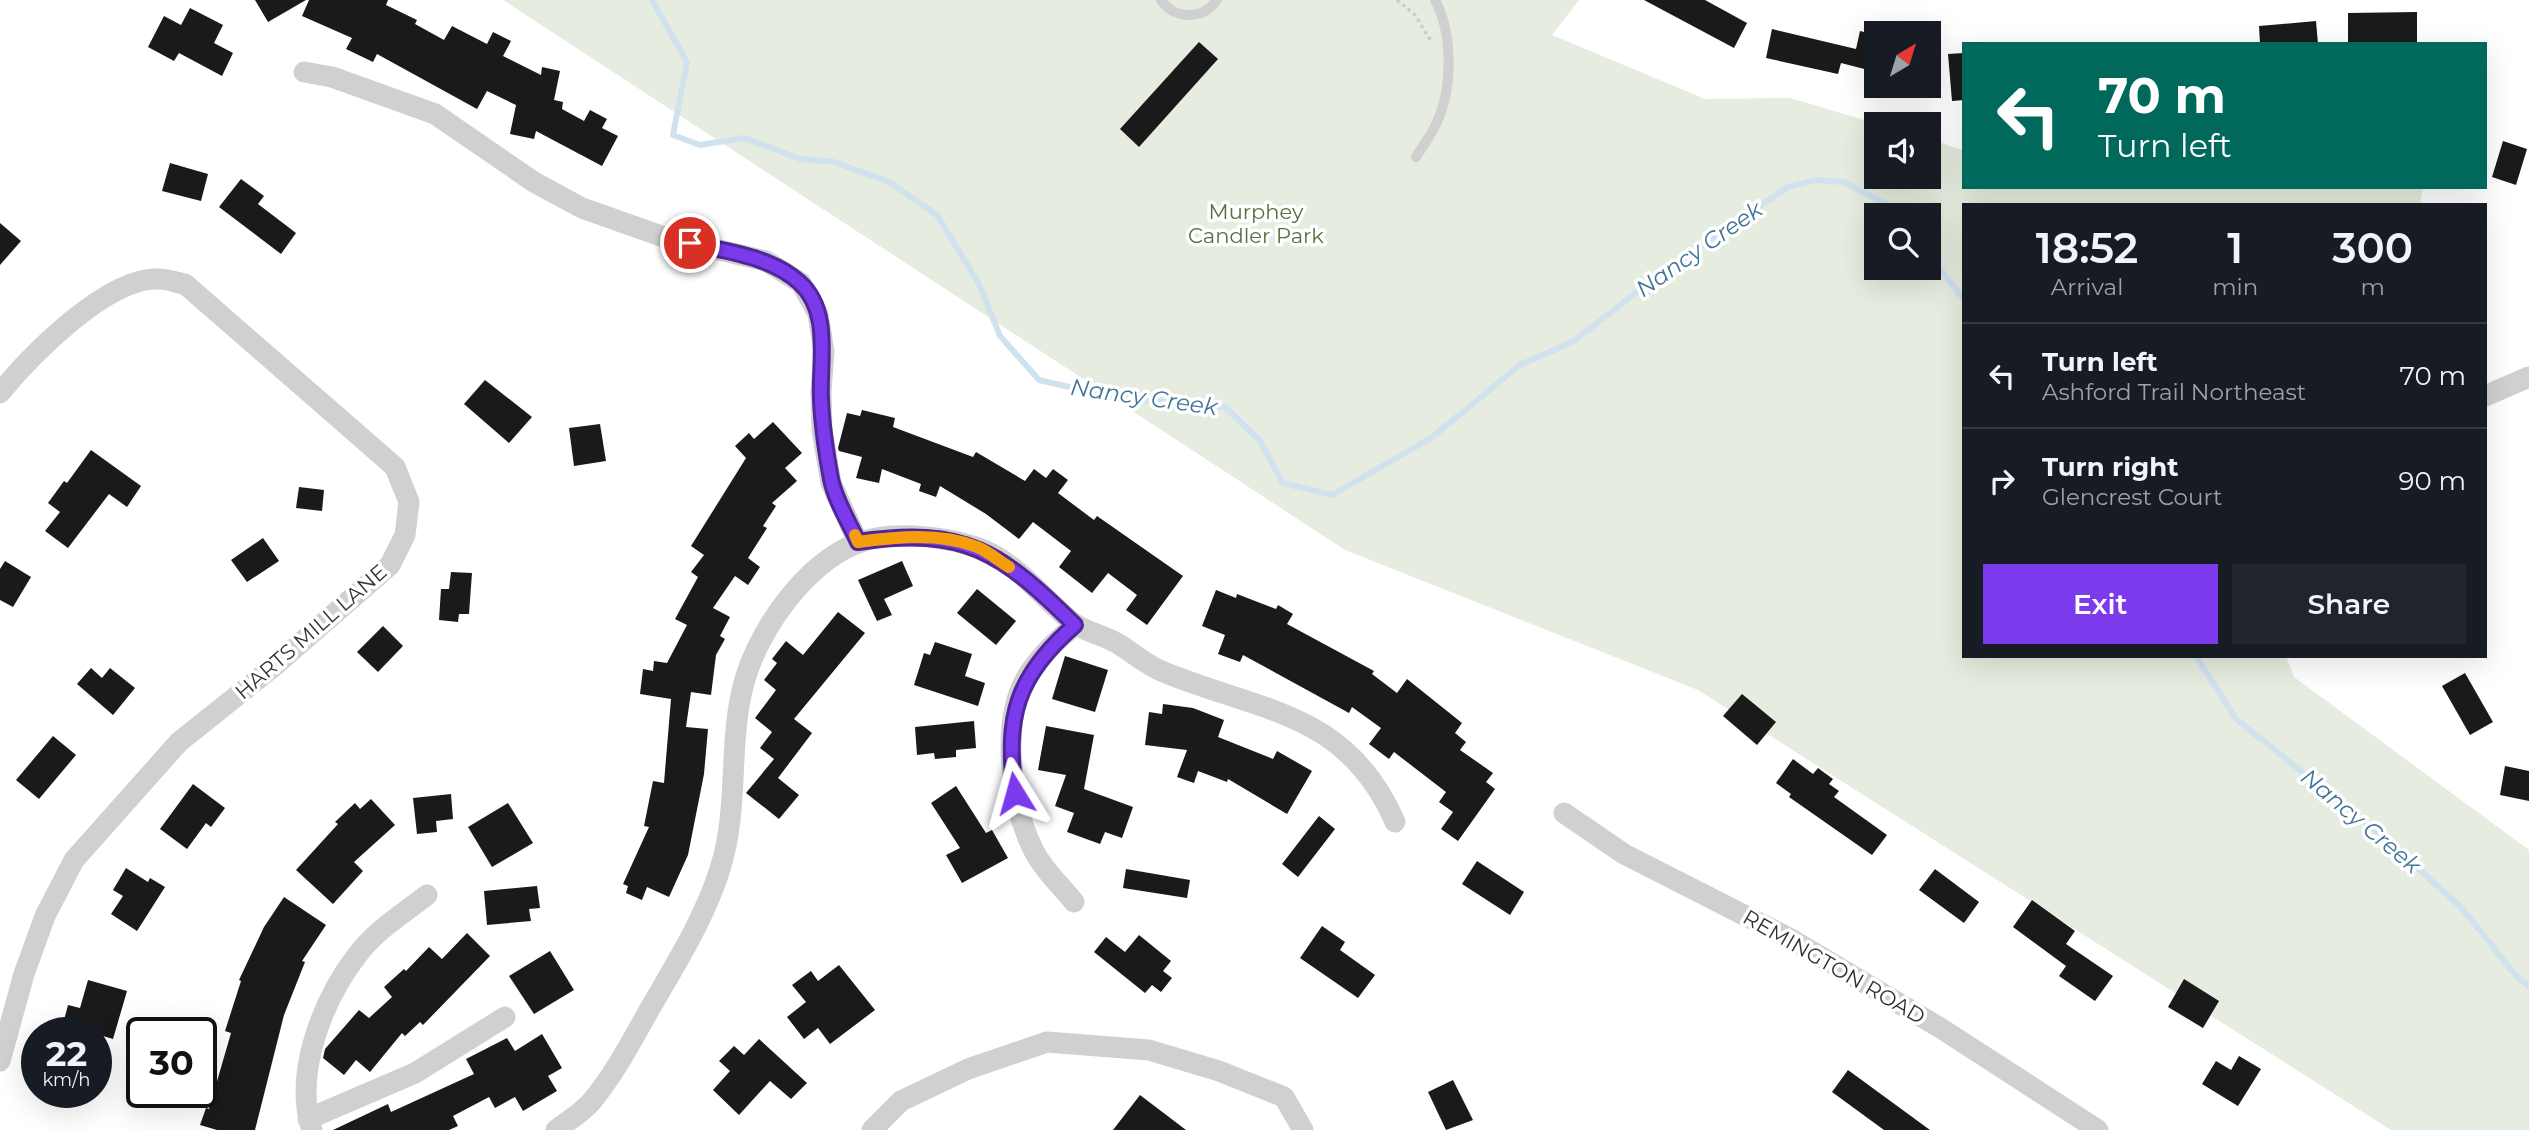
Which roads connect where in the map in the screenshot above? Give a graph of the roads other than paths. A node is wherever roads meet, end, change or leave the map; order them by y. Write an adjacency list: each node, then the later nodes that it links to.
1 (1161, 0): 2 (lane)
2 (1217, 0)
3 (1435, 0): 5 (lane)
4 (304, 72): 9 (street)
5 (1416, 157)
6 (2529, 377): 8 (street)
7 (0, 393): 16 (street, HARTS MILL LANE)
8 (2487, 395)
9 (858, 542): 10 (street); 18 (street)
10 (1075, 625): 12 (street); 14 (street)
11 (1564, 813): 21 (street, REMINGTON ROAD)
12 (1395, 822)
13 (427, 895): 17 (street)
14 (1074, 902)
15 (505, 1017): 17 (street)
16 (0, 1061)
17 (310, 1125)
18 (556, 1130)
19 (872, 1130): 20 (street)
20 (1303, 1130)
21 (2098, 1130)

